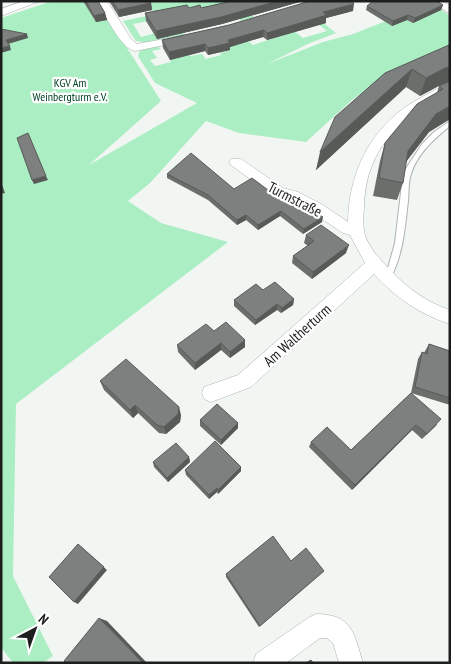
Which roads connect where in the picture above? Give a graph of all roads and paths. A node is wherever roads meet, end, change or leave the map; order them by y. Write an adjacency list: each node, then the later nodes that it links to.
1 (36, 1): 4 (street)
2 (102, 1): 7 (street)
3 (440, 2): 5 (street)
4 (21, 3): 6 (street)
5 (450, 11)
6 (1, 13)
7 (197, 35)
8 (450, 88): 11 (street)
9 (450, 123): 12 (lane)
10 (236, 162): 11 (street, Turmstraße)
11 (356, 231): 12 (street)
12 (381, 271): 13 (street); 14 (street, Am Waltherturm)
13 (450, 317)
14 (211, 393)
15 (265, 663): 16 (street)
16 (352, 663)

